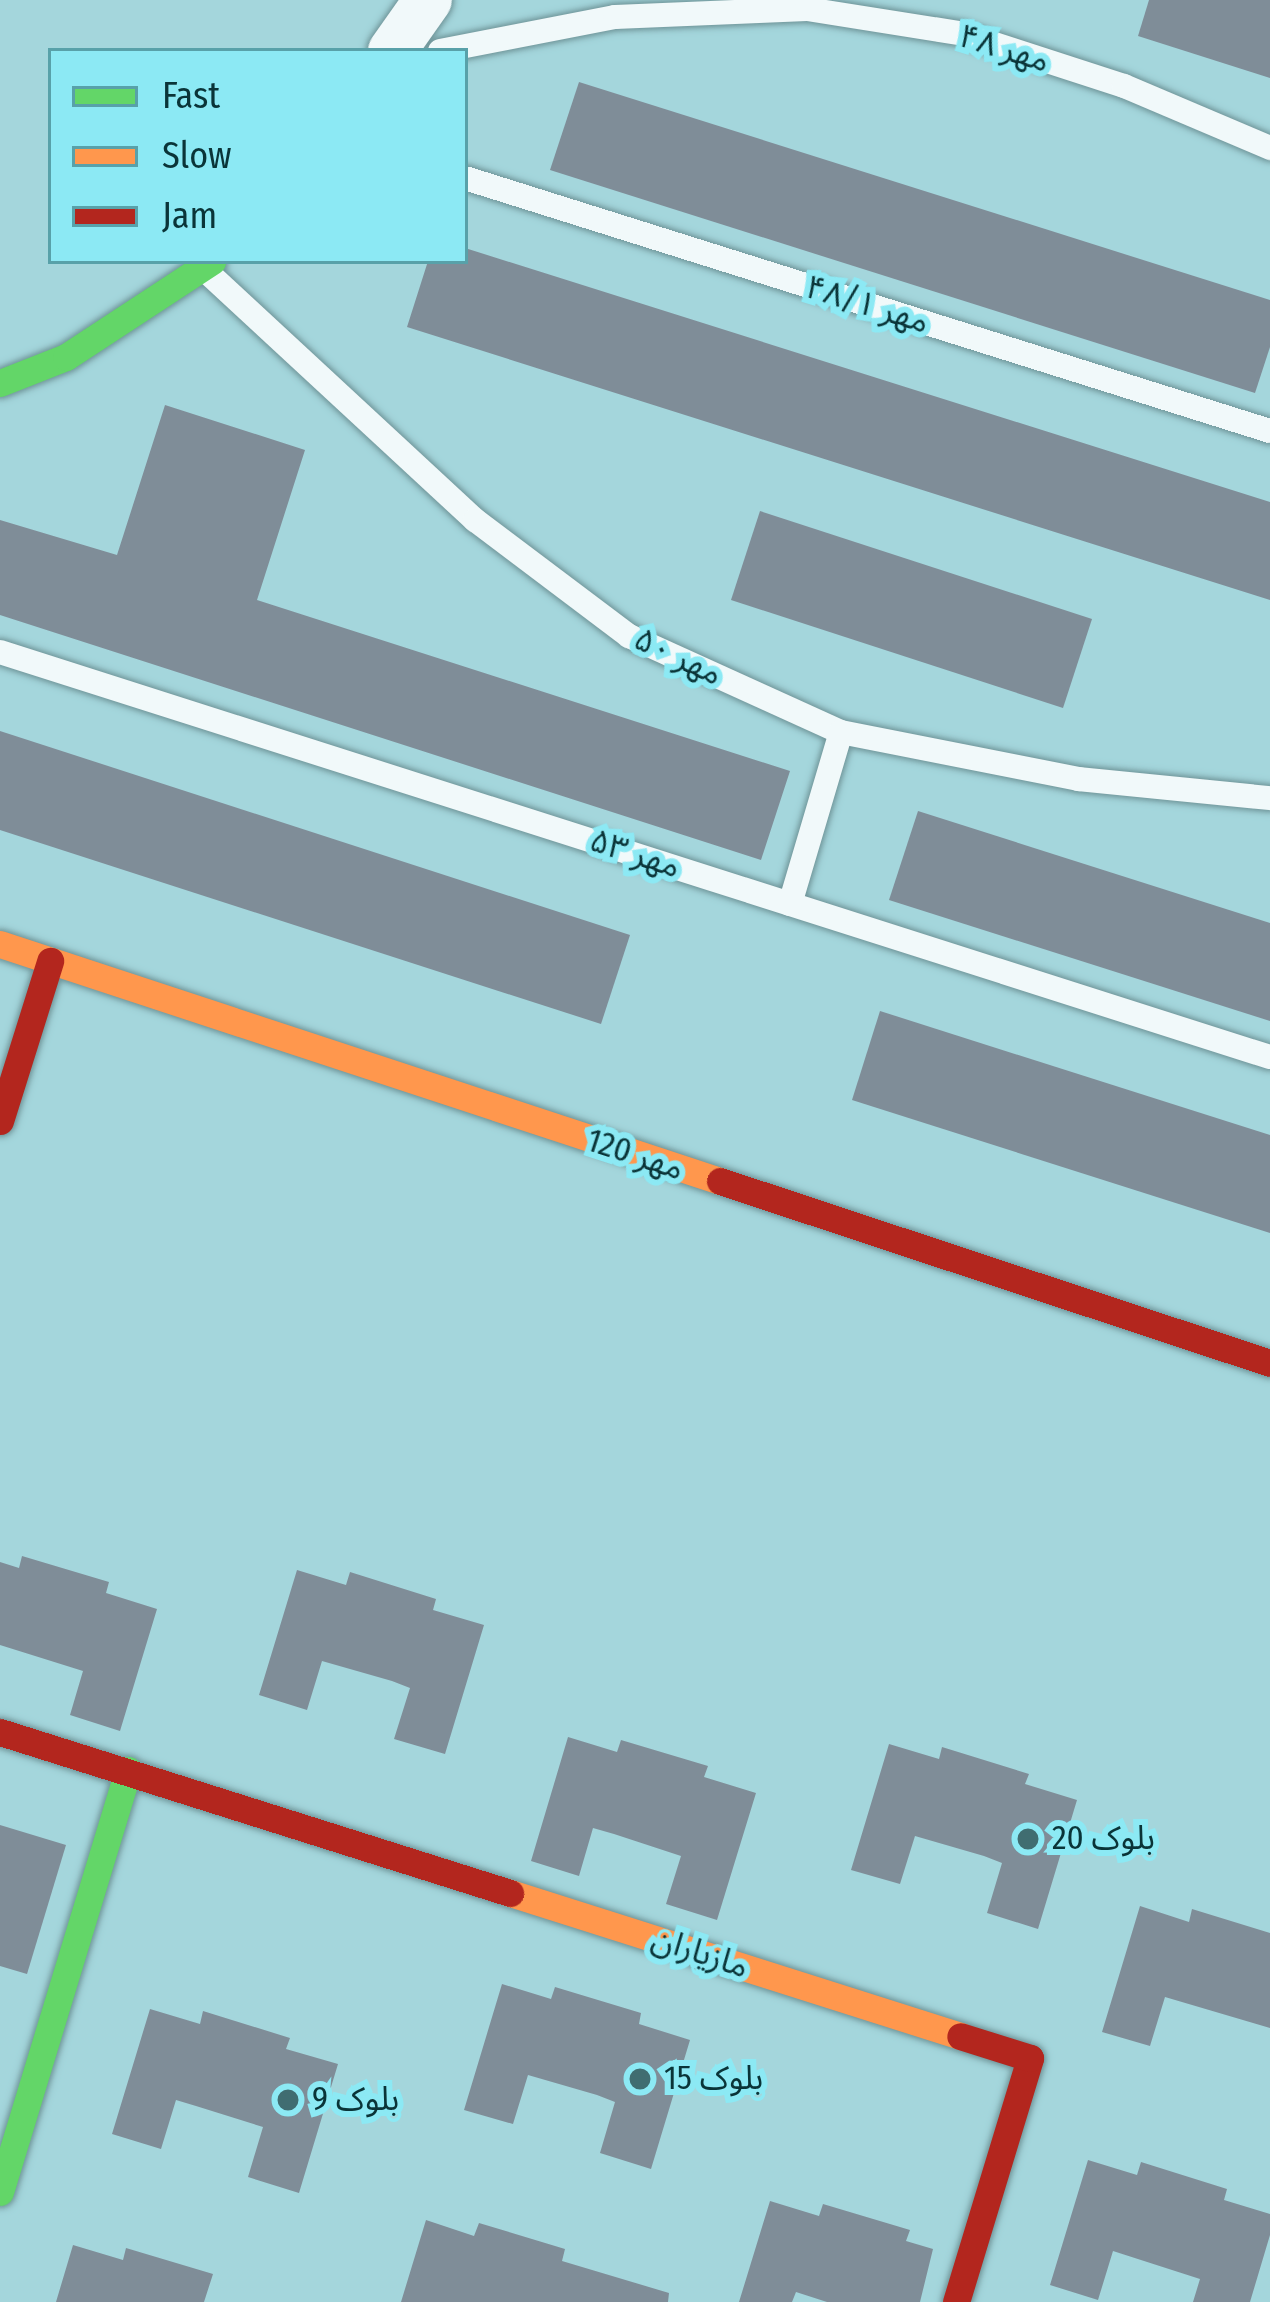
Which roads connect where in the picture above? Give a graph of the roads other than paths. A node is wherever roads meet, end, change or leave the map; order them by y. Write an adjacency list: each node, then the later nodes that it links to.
1 (428, 0): 2 (street)
2 (394, 48)
3 (455, 48): 4 (lane, مهر ۴۸)
4 (1270, 148)
5 (468, 179): 8 (lane, مهر ۴۸/۱)
6 (208, 265): 7 (street); 10 (lane, مهر ۵۰)
7 (0, 383)
8 (1270, 431)
9 (0, 652): 12 (lane, مهر ۵۳)
10 (841, 732): 11 (lane, مهر ۵۰); 12 (lane)
11 (1270, 798)
12 (790, 904): 15 (lane, مهر ۵۳)
13 (0, 944): 14 (street, مهر 120)
14 (50, 961): 16 (street); 17 (street, مهر 120)
15 (1270, 1057)
16 (0, 1121)
17 (1270, 1363)
18 (0, 1732): 19 (street, مازیاران)
19 (128, 1771): 20 (street); 21 (street, مازیاران)
20 (0, 2192)
21 (956, 2302)

